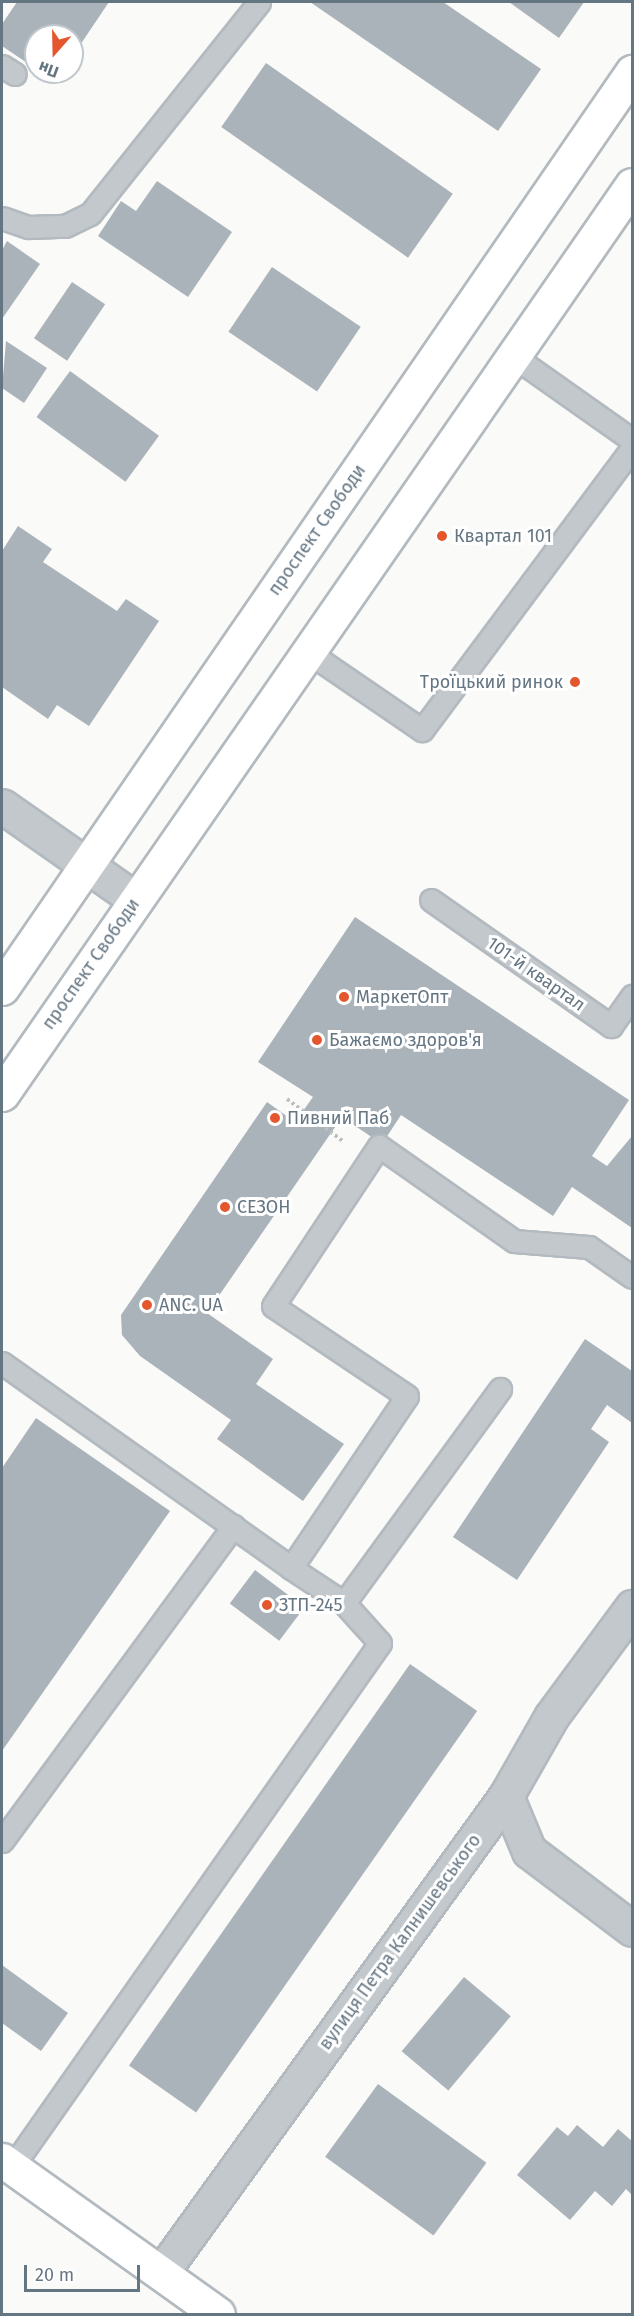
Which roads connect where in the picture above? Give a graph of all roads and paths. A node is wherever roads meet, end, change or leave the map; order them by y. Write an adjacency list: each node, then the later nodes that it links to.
1 (259, 2): 4 (lane)
2 (633, 72): 10 (main road, проспект Свободи)
3 (633, 185): 5 (main road, проспект Свободи)
4 (2, 218)
5 (513, 356): 6 (lane); 8 (main road, проспект Свободи)
6 (633, 440)
7 (633, 448): 8 (lane)
8 (308, 652): 11 (main road, проспект Свободи)
9 (2, 806): 10 (street)
10 (87, 864): 11 (street); 13 (main road, проспект Свободи)
11 (135, 899): 15 (main road, проспект Свободи)
12 (431, 900): 14 (lane, 101-й квартал)
13 (2, 988)
14 (633, 996)
15 (2, 1094)
16 (287, 1099): 17 (path)
17 (369, 1161): 18 (lane); 22 (lane)
18 (633, 1277)
19 (2, 1363): 21 (lane)
20 (500, 1389): 23 (lane)
21 (233, 1526): 22 (lane); 26 (lane)
22 (291, 1568): 23 (lane)
23 (344, 1603): 28 (lane)
24 (633, 1607): 25 (street, вулиця Петра Калнишевського)
25 (506, 1796): 27 (street); 29 (street, вулиця Петра Калнишевського)
26 (2, 1841)
27 (633, 1929)
28 (7, 2164): 29 (main road)
29 (161, 2273): 30 (main road)
30 (218, 2314)

